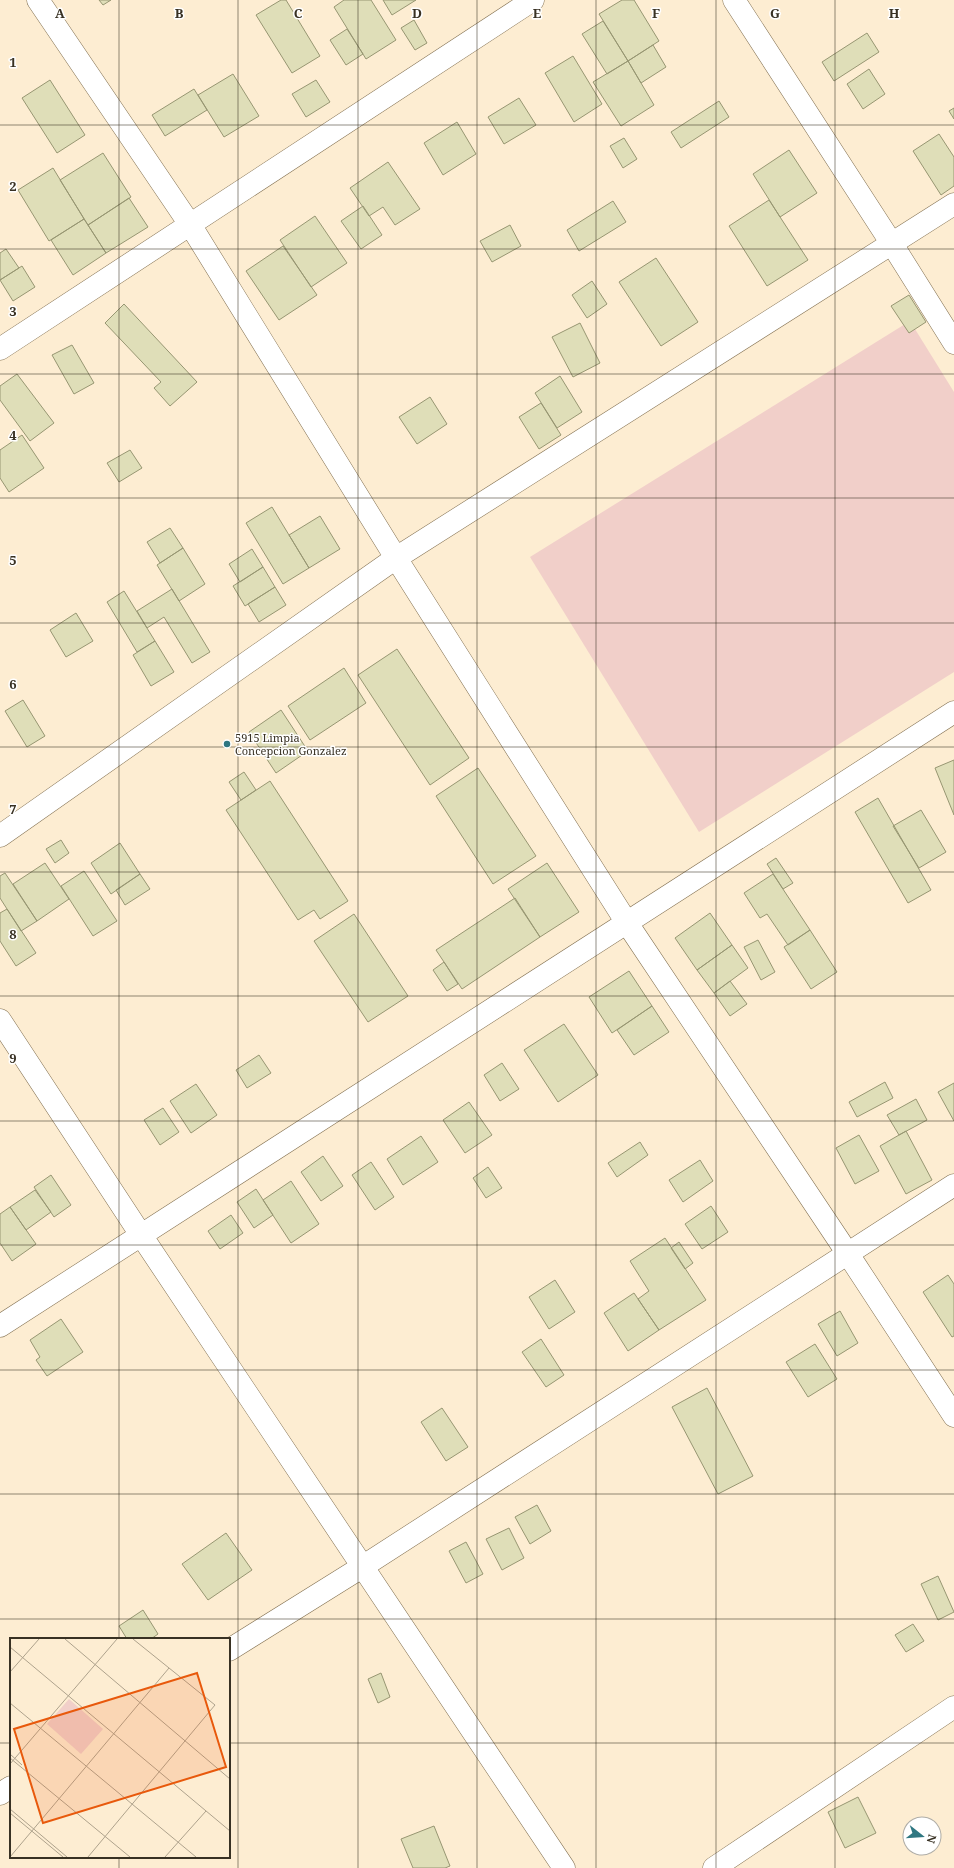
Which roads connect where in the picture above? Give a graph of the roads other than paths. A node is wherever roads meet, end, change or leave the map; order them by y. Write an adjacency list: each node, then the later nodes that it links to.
1 (38, 0): 5 (street)
2 (533, 0): 5 (street)
3 (734, 0): 6 (street)
4 (954, 204): 6 (street)
5 (191, 226): 8 (street); 9 (street)
6 (892, 244): 7 (street); 9 (street)
7 (954, 343)
8 (0, 349)
9 (396, 558): 11 (street); 12 (street)
10 (954, 712): 12 (street)
11 (0, 836)
12 (627, 923): 15 (street); 16 (street)
13 (0, 1020): 15 (street)
14 (954, 1185): 16 (street)
15 (140, 1235): 17 (street); 19 (street)
16 (848, 1254): 18 (street); 19 (street)
17 (0, 1326)
18 (954, 1416)
19 (362, 1567): 20 (street); 24 (street)
20 (230, 1649)
21 (954, 1707): 25 (street)
22 (10, 1788): 23 (street)
23 (0, 1794)
24 (564, 1868)
25 (714, 1868)

